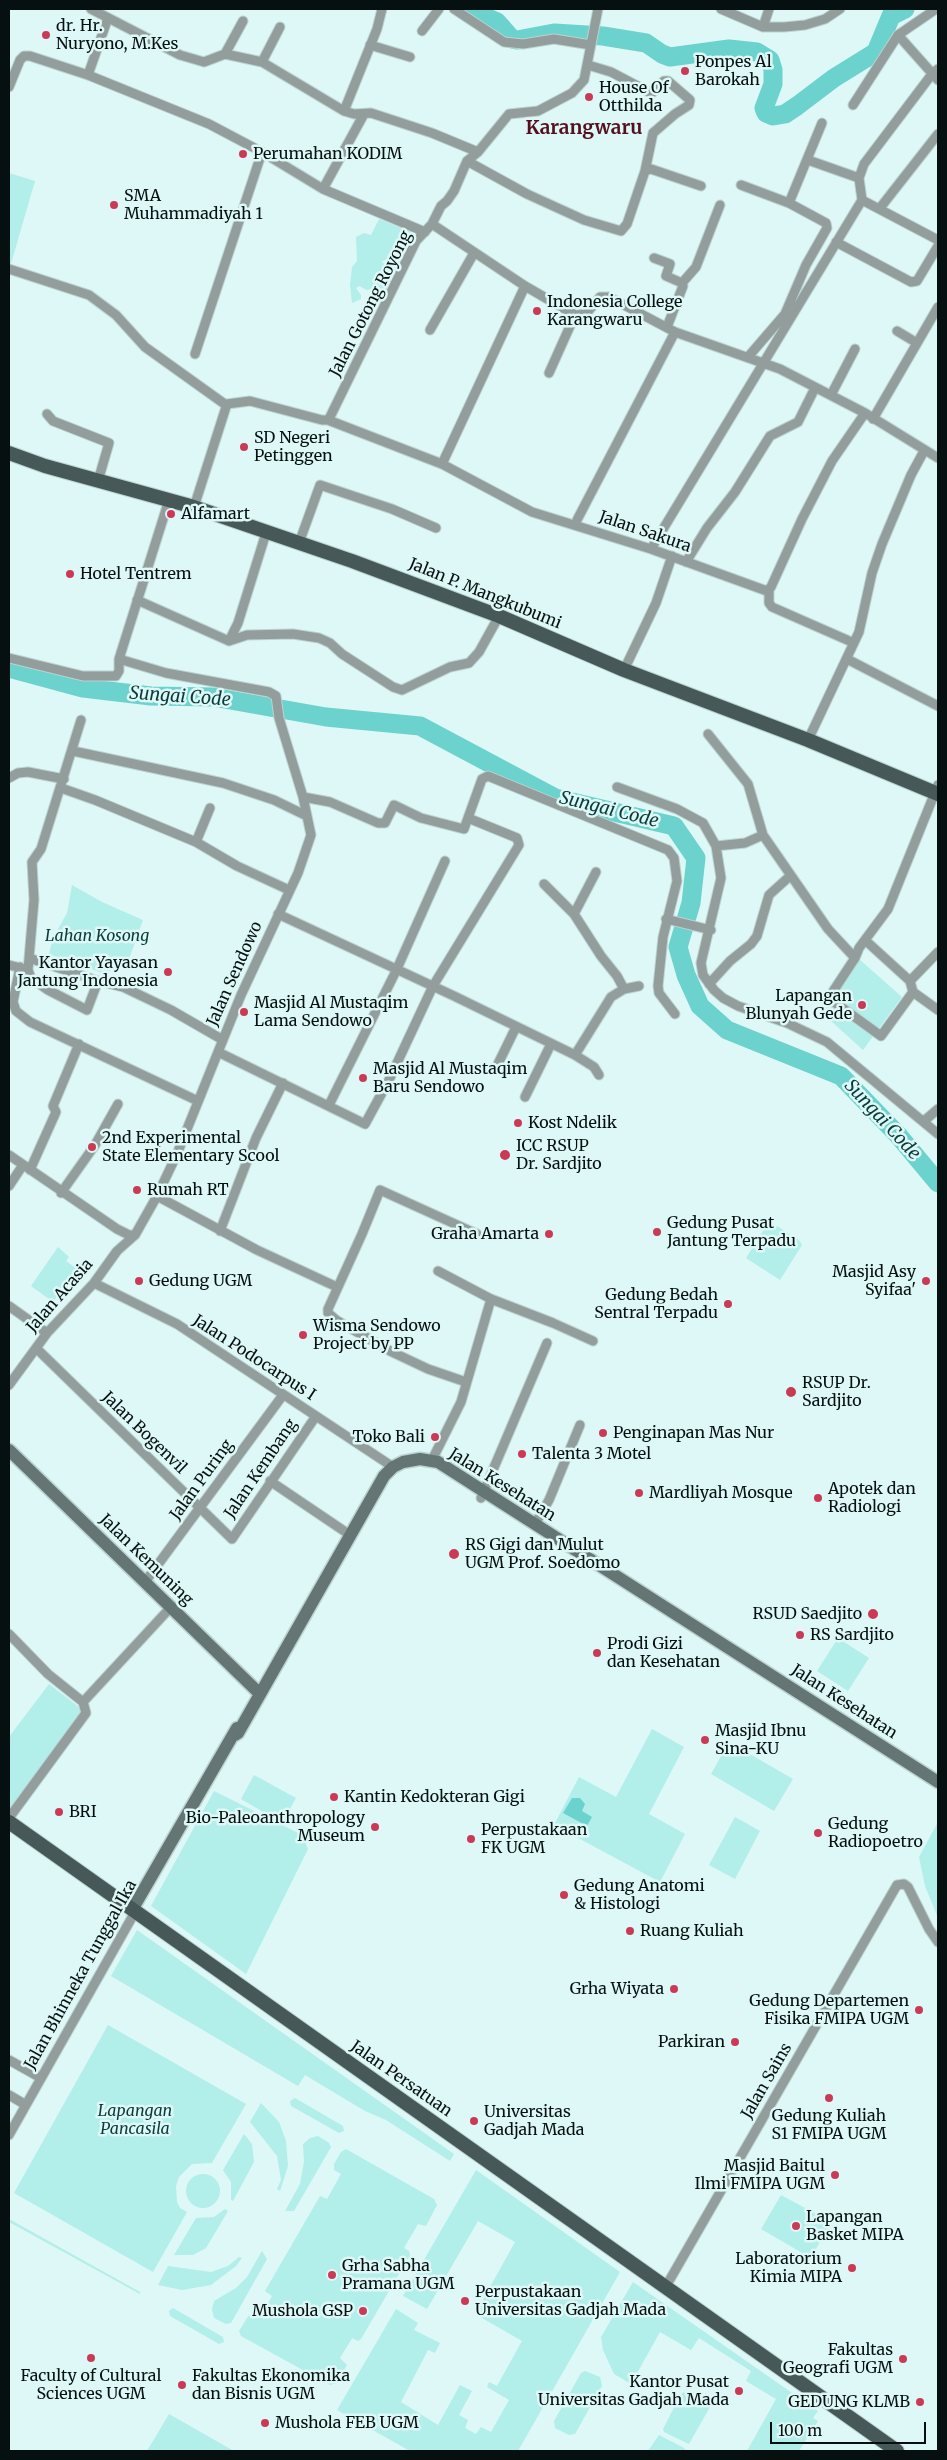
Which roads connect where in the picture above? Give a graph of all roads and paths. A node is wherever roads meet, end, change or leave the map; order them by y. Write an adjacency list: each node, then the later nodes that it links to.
1 (91, 9): 10 (street)
2 (382, 9): 17 (street)
3 (439, 9): 14 (street)
4 (456, 9): 16 (street)
5 (598, 9): 16 (street, Jalan Gotong Royong)
6 (721, 9): 13 (street)
7 (769, 9): 13 (street)
8 (840, 9): 13 (street)
9 (936, 9): 15 (street)
10 (106, 14): 18 (street); 23 (street)
11 (242, 21): 18 (street)
12 (280, 27): 20 (street)
13 (763, 27)
14 (422, 31)
15 (898, 35): 22 (street); 25 (street)
16 (591, 44): 21 (street, Jalan Gotong Royong)
17 (370, 45): 19 (street); 26 (street)
18 (225, 54): 20 (street)
19 (410, 57)
20 (262, 62): 26 (street)
21 (588, 65): 31 (street, Jalan Gotong Royong); 34 (street)
22 (936, 74): 35 (street)
23 (88, 75): 24 (street); 30 (street)
24 (9, 87)
25 (853, 105)
26 (344, 110): 27 (street)
27 (364, 114): 31 (street); 38 (street)
28 (822, 123): 32 (street)
29 (938, 134): 42 (street)
30 (262, 152): 38 (street); 59 (street)
31 (478, 152): 33 (street, Jalan Gotong Royong)
32 (808, 160): 35 (street); 40 (street)
33 (467, 161): 34 (street); 43 (street, Jalan Gotong Royong)
34 (645, 170): 37 (street)
35 (859, 178): 39 (street)
36 (741, 185): 40 (street)
37 (701, 186)
38 (323, 189): 44 (street)
39 (862, 200): 42 (street); 45 (street)
40 (789, 203): 60 (street)
41 (720, 205): 50 (street)
42 (880, 208): 46 (street)
43 (432, 224): 44 (street, Jalan Gotong Royong); 47 (street)
44 (425, 232): 69 (street, Jalan Gotong Royong)
45 (836, 242): 46 (street); 61 (street)
46 (938, 246)
47 (474, 253): 51 (street); 55 (street)
48 (654, 258): 50 (street)
49 (9, 269): 65 (street)
50 (682, 283): 54 (street)
51 (525, 286): 53 (street); 73 (street)
52 (938, 307): 57 (street)
53 (575, 315): 54 (street); 62 (street)
54 (671, 329): 60 (street); 77 (street)
55 (430, 330)
56 (897, 331): 57 (street)
57 (917, 343): 68 (street)
58 (855, 349): 64 (street)
59 (195, 354)
60 (748, 357): 61 (street)
61 (763, 362): 63 (street); 81 (street)
62 (548, 373)
63 (815, 388): 64 (street); 83 (street)
64 (832, 395): 66 (street)
65 (226, 405): 69 (street); 76 (street)
66 (865, 413): 68 (street); 84 (street)
67 (47, 414): 74 (street)
68 (873, 419): 70 (street)
69 (328, 420): 73 (street, Jalan Sakura)
70 (924, 451): 72 (street); 88 (street)
71 (9, 453): 74 (main road, Jalan P. Mangkubumi)
72 (938, 458)
73 (442, 464): 81 (street, Jalan Sakura)
74 (98, 481): 75 (main road, Jalan P. Mangkubumi)
75 (169, 500): 76 (main road, Jalan P. Mangkubumi); 85 (street)
76 (194, 507): 79 (main road, Jalan P. Mangkubumi)
77 (577, 520)
78 (436, 528): 80 (street)
79 (266, 533): 80 (main road, Jalan P. Mangkubumi); 87 (street)
80 (299, 543): 86 (main road, Jalan P. Mangkubumi)
81 (651, 549): 82 (street, Jalan Sakura)
82 (672, 556): 83 (street, Jalan Sakura); 92 (street)
83 (686, 562): 84 (street, Jalan Sakura)
84 (769, 590): 88 (street)
85 (137, 600): 87 (street); 90 (street)
86 (499, 616): 87 (street); 92 (main road, Jalan P. Mangkubumi)
87 (229, 642)
88 (854, 643): 91 (street)
89 (9, 658): 90 (street)
90 (119, 659): 102 (street, Jalan Sendowo)
91 (847, 659): 93 (street); 96 (street)
92 (624, 670): 96 (main road, Jalan P. Mangkubumi)
93 (938, 706)
94 (81, 720): 97 (street)
95 (708, 734): 106 (street)
96 (808, 740): 101 (main road, Jalan P. Mangkubumi)
97 (73, 751): 99 (street); 104 (street)
98 (9, 778): 99 (street)
99 (63, 783): 107 (street); 120 (street)
100 (617, 787): 108 (street)
101 (937, 790): 118 (street)
102 (304, 797): 104 (street, Jalan Sendowo); 105 (street)
103 (210, 808): 107 (street)
104 (307, 816): 113 (street, Jalan Sendowo)
105 (468, 818): 116 (street); 128 (street)
106 (763, 835): 108 (street); 111 (street)
107 (196, 842): 113 (street)
108 (716, 846): 117 (street)
109 (445, 861): 124 (street)
110 (596, 872): 115 (street)
111 (790, 876): 121 (street); 127 (street)
112 (544, 884): 115 (street)
113 (289, 890): 114 (street, Jalan Sendowo)
114 (278, 914): 124 (street); 135 (street, Jalan Sendowo)
115 (574, 914): 130 (street)
116 (670, 920): 117 (street); 133 (street)
117 (707, 929): 127 (street)
118 (865, 940): 121 (street); 126 (street)
119 (938, 952): 126 (street)
120 (29, 958): 123 (street); 125 (street)
121 (855, 958): 131 (street)
122 (9, 965): 123 (street)
123 (24, 969): 125 (street); 136 (street)
124 (396, 971): 128 (street); 146 (street)
125 (98, 981): 135 (street)
126 (910, 981): 131 (street)
127 (709, 984): 148 (street)
128 (433, 986): 134 (street); 146 (street)
129 (639, 986): 130 (street)
130 (624, 989): 139 (street)
131 (914, 992): 132 (street)
132 (938, 1010)
133 (675, 1014)
134 (516, 1027): 137 (street); 140 (street)
135 (223, 1040): 138 (street, Jalan Sendowo)
136 (80, 1044): 144 (street); 151 (street)
137 (551, 1044): 139 (street); 143 (street)
138 (218, 1052): 142 (street); 144 (street, Jalan Sendowo)
139 (575, 1055): 141 (street)
140 (495, 1070)
141 (599, 1075)
142 (283, 1083): 146 (street); 156 (street)
143 (525, 1097)
144 (198, 1101): 154 (street, Jalan Sendowo)
145 (118, 1104): 153 (street)
146 (329, 1104)
147 (938, 1109): 148 (street)
148 (924, 1121): 149 (street)
149 (938, 1134)
150 (9, 1155): 151 (street)
151 (26, 1168): 152 (street); 153 (street)
152 (9, 1186)
153 (61, 1193): 155 (street)
154 (157, 1196): 156 (street); 158 (street, Jalan Sendowo)
155 (117, 1229): 158 (street); 159 (street)
156 (220, 1231): 162 (street)
157 (477, 1234): 162 (street)
158 (135, 1235): 159 (street, Jalan Acasia)
159 (117, 1251): 161 (street, Jalan Acasia)
160 (438, 1272): 163 (street)
161 (94, 1283): 165 (street, Jalan Acasia); 171 (street, Jalan Podocarpus I)
162 (337, 1288): 169 (street)
163 (491, 1299): 166 (street); 169 (street)
164 (9, 1306): 165 (street)
165 (47, 1333): 168 (street, Jalan Acasia)
166 (593, 1341)
167 (547, 1343): 178 (street)
168 (36, 1348): 170 (street, Jalan Acasia); 180 (street, Jalan Bogenvil)
169 (466, 1382): 175 (street)
170 (9, 1385)
171 (283, 1394): 172 (street, Jalan Podocarpus I); 180 (street, Jalan Puring)
172 (316, 1416): 176 (street, Jalan Podocarpus I); 177 (street, Jalan Kembang)
173 (580, 1425): 181 (street)
174 (9, 1450): 185 (street, Jalan Kemuning)
175 (431, 1462): 176 (street); 178 (street, Jalan Kesehatan)
176 (393, 1467): 182 (street, Jalan Bhinneka Tunggal Ika)
177 (270, 1481): 182 (street); 183 (street, Jalan Kembang)
178 (483, 1495): 179 (street, Jalan Kesehatan)
179 (504, 1508): 181 (street, Jalan Kesehatan); 184 (street, Jalan Kesehatan)
180 (200, 1509): 183 (street, Jalan Bogenvil); 185 (street, Jalan Puring)
181 (535, 1524): 184 (street, Jalan Kesehatan)
182 (350, 1535): 188 (street, Jalan Bhinneka Tunggal Ika)
183 (232, 1539)
184 (585, 1560): 190 (street, Jalan Kesehatan)
185 (145, 1582): 186 (street, Jalan Kemuning)
186 (171, 1607): 188 (street, Jalan Kemuning); 189 (street)
187 (9, 1634): 189 (street)
188 (259, 1693): 195 (street, Jalan Bhinneka Tunggal Ika)
189 (83, 1702): 193 (street)
190 (891, 1756): 191 (street, Jalan Kesehatan); 192 (street, Jalan Kesehatan)
191 (938, 1782)
192 (938, 1790)
193 (9, 1818)
194 (9, 1822): 195 (main road, Jalan Persatuan)
195 (134, 1911): 198 (street, Jalan Bhinneka Tunggal Ika); 203 (main road, Jalan Persatuan)
196 (938, 1942): 203 (street, Jalan Sains)
197 (9, 2060): 198 (street)
198 (39, 2078): 200 (street, Jalan Bhinneka Tunggal Ika)
199 (9, 2095): 200 (street)
200 (24, 2104): 201 (street, Jalan Bhinneka Tunggal Ika); 202 (street, Jalan Bhinneka Tunggal Ika)
201 (9, 2127)
202 (9, 2135)
203 (665, 2288): 204 (main road, Jalan Persatuan)
204 (897, 2451)

